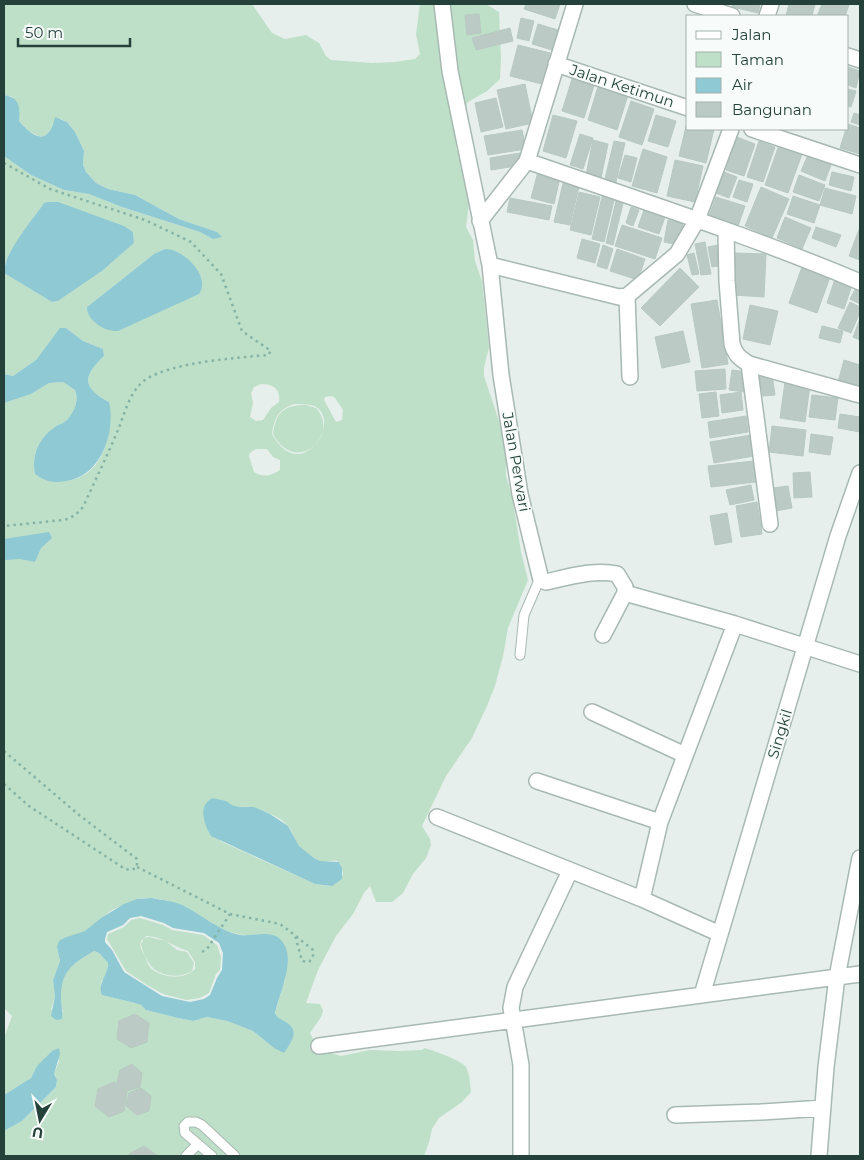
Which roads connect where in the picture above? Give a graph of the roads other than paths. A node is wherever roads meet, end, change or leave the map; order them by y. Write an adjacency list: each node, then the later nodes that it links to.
1 (442, 4): 12 (street, Jalan Perwari)
2 (575, 4): 5 (street)
3 (695, 4): 4 (street)
4 (729, 15)
5 (556, 64): 6 (street, Jalan Ketimun); 9 (street)
6 (686, 107)
7 (731, 130): 11 (street)
8 (755, 130): 10 (street)
9 (527, 161): 11 (street); 12 (street)
10 (860, 165)
11 (697, 220): 13 (street); 16 (street)
12 (480, 221): 14 (street, Jalan Perwari)
13 (726, 230): 15 (street); 17 (street)
14 (490, 265): 16 (street); 22 (street, Jalan Perwari)
15 (860, 282)
16 (627, 296): 18 (street)
17 (749, 364): 19 (street); 21 (street)
18 (630, 377)
19 (860, 395)
20 (860, 473): 26 (street, Singkil)
21 (770, 524)
22 (540, 578): 23 (street); 27 (lane)
23 (625, 593): 24 (street); 25 (street)
24 (734, 624): 26 (street); 30 (street)
25 (603, 635)
26 (806, 647): 28 (street); 37 (street, Singkil)
27 (520, 655)
28 (860, 664)
29 (592, 712): 30 (street)
30 (685, 755): 33 (street)
31 (536, 781): 33 (street)
32 (437, 817): 35 (street)
33 (660, 822): 36 (street)
34 (860, 861): 39 (street)
35 (570, 871): 36 (street); 41 (street)
36 (642, 899): 37 (street)
37 (720, 934): 40 (street, Singkil)
38 (860, 974): 39 (street)
39 (836, 977): 40 (street); 43 (street)
40 (702, 995): 41 (street)
41 (512, 1020): 42 (street); 49 (street)
42 (319, 1046)
43 (823, 1108): 44 (street); 50 (street)
44 (675, 1115)
45 (198, 1144): 46 (lane); 47 (lane); 48 (lane)
46 (186, 1156)
47 (212, 1156)
48 (235, 1156)
49 (521, 1156)
50 (819, 1156)

